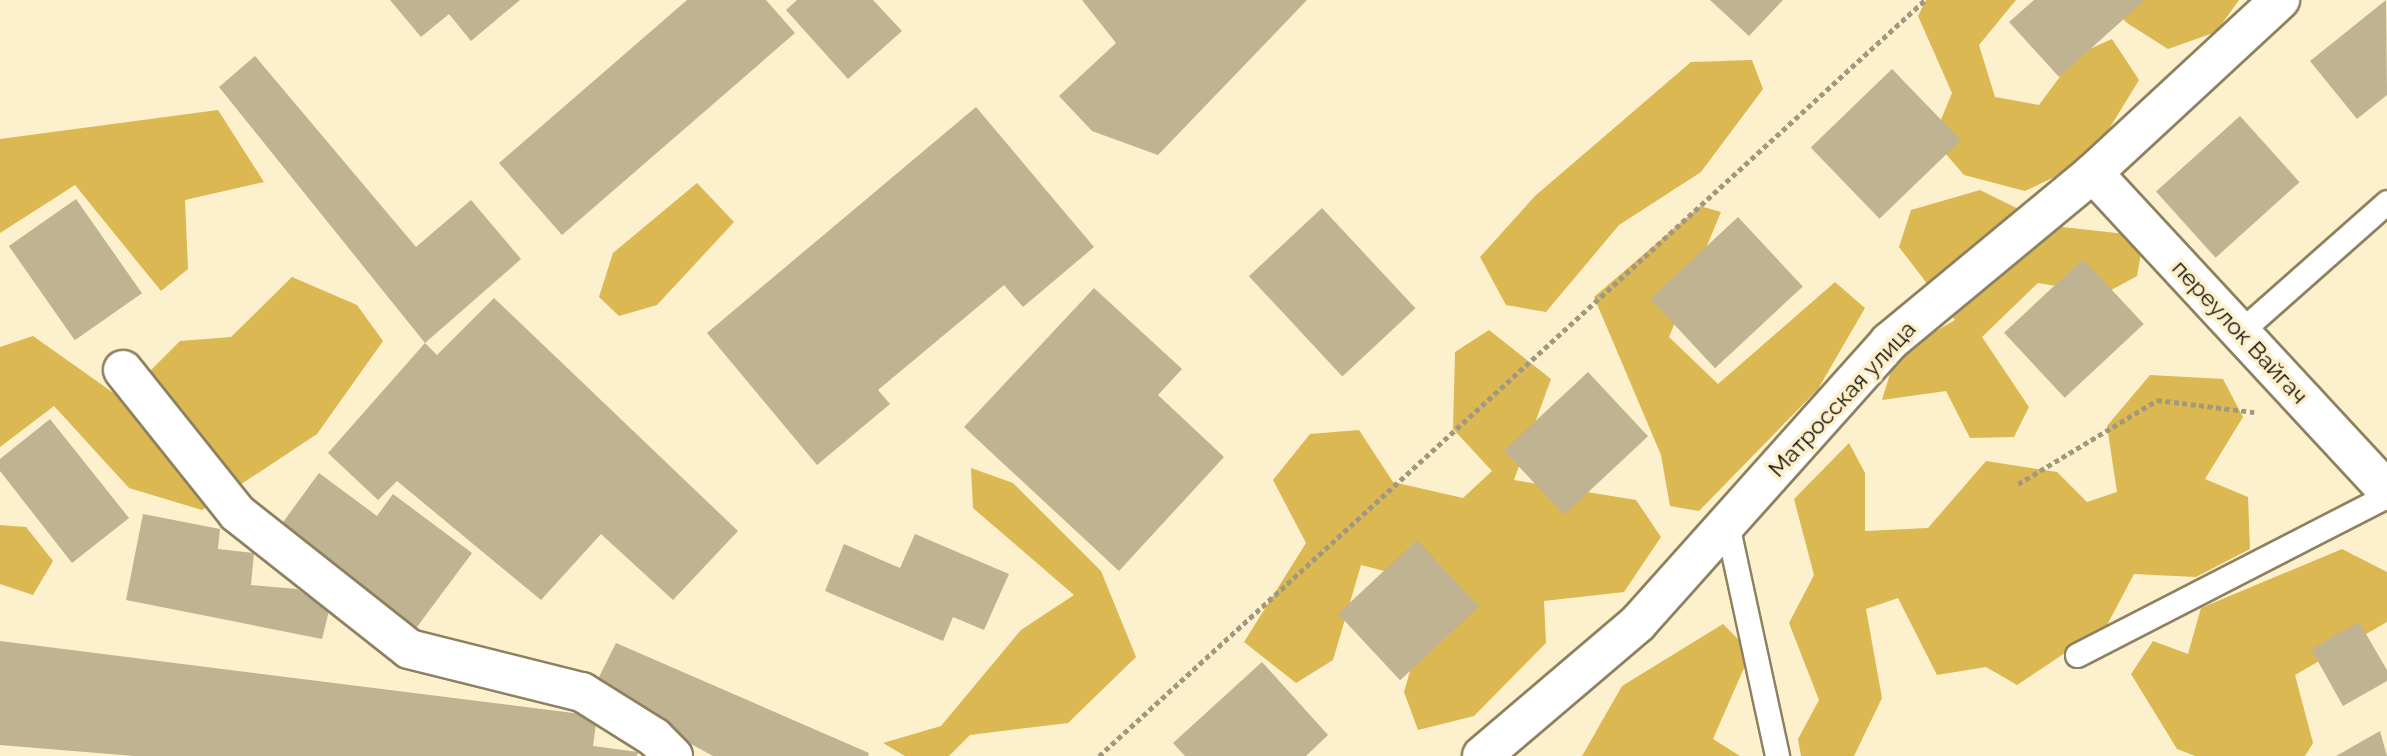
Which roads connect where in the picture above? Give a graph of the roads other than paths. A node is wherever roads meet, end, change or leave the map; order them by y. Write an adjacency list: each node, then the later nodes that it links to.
1 (2280, 0): 2 (street, Матросская улица)
2 (2093, 173): 4 (street, переулок Вайгач); 7 (street, Матросская улица)
3 (2387, 202): 4 (lane)
4 (2240, 332): 6 (street, переулок Вайгач)
5 (124, 370): 9 (street)
6 (2387, 494): 8 (lane)
7 (1727, 524): 10 (street, Матросская улица); 11 (lane)
8 (2077, 655)
9 (673, 756)
10 (1482, 756)
11 (1777, 756)

